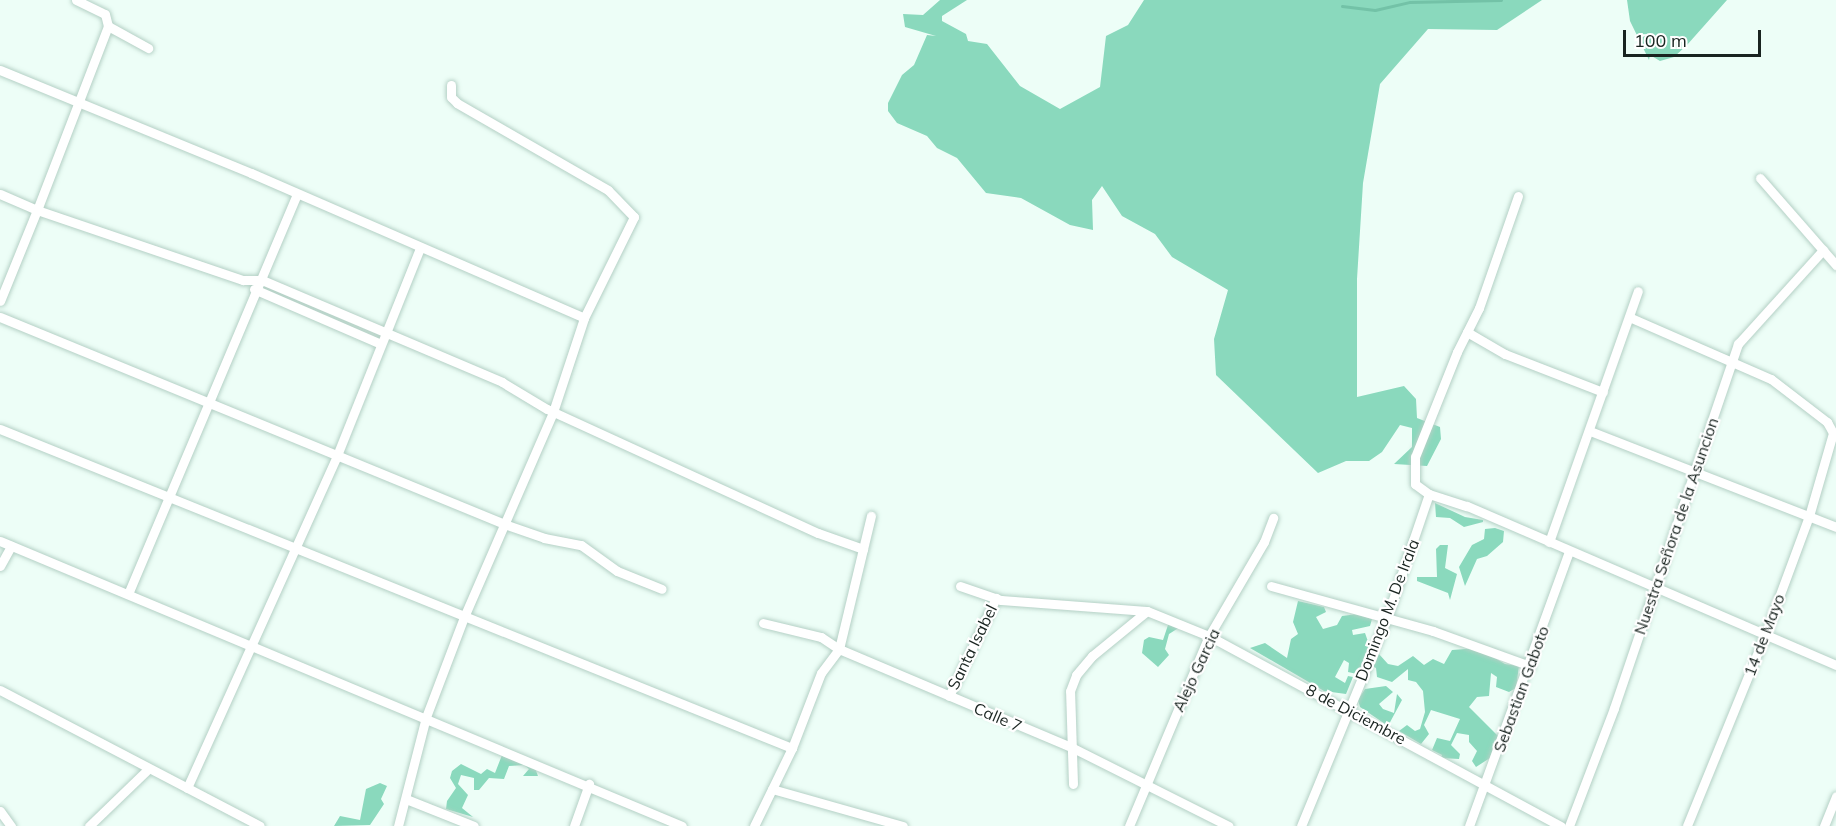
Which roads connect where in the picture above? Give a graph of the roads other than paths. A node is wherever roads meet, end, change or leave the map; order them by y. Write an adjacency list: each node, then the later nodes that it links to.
1 (76, 0): 2 (street)
2 (108, 26): 3 (street); 6 (street)
3 (148, 48)
4 (0, 70): 6 (street)
5 (452, 85): 22 (street)
6 (80, 102): 9 (street); 11 (street)
7 (1760, 178): 13 (street)
8 (0, 194): 11 (street)
9 (297, 194): 12 (street); 16 (street)
10 (1518, 196): 23 (street)
11 (37, 210): 15 (street); 19 (street)
12 (420, 248): 22 (street); 24 (street)
13 (1823, 250): 14 (street); 26 (street, Nuestra Señora de la Asuncion)
14 (1836, 265)
15 (243, 280): 16 (street); 18 (street)
16 (262, 280): 18 (street); 24 (street)
17 (1638, 291): 21 (street)
18 (257, 292): 25 (street); 28 (street)
19 (0, 301)
20 (0, 316): 28 (street)
21 (1629, 317): 26 (street); 27 (street)
22 (584, 318): 29 (street)
23 (1467, 332): 27 (street); 34 (street)
24 (386, 333): 25 (street); 29 (street)
25 (381, 344): 32 (street)
26 (1731, 360): 33 (street, Nuestra Señora de la Asuncion); 37 (street, 14 de Mayo)
27 (1603, 392): 31 (street)
28 (209, 402): 32 (street); 35 (street)
29 (553, 412): 39 (street); 45 (street)
30 (0, 429): 35 (street)
31 (1590, 430): 33 (street); 42 (street)
32 (338, 453): 39 (street); 44 (street)
33 (1694, 473): 37 (street); 50 (street, Nuestra Señora de la Asuncion)
34 (1429, 494): 42 (street); 56 (street, Domingo M. De Irala)
35 (170, 500): 44 (street); 52 (street)
36 (871, 516): 45 (street)
37 (1809, 516): 40 (street); 58 (street, 14 de Mayo)
38 (1273, 518): 59 (street, Alejo Garcia)
39 (507, 525): 51 (street); 55 (street)
40 (1836, 527)
41 (0, 541): 43 (street)
42 (1549, 542): 46 (street)
43 (11, 546): 47 (street); 52 (street)
44 (296, 548): 55 (street); 60 (street)
45 (863, 549): 61 (street)
46 (1569, 551): 50 (street); 63 (street, Sebastian Gaboto)
47 (0, 566)
48 (960, 586): 53 (street, 8 de Diciembre)
49 (1271, 586): 56 (street)
50 (1656, 587): 58 (street); 94 (street, Nuestra Señora de la Asuncion)
51 (662, 589)
52 (128, 594): 60 (street)
53 (996, 598): 54 (street, 8 de Diciembre); 65 (street, Santa Isabel)
54 (1147, 611): 59 (street, 8 de Diciembre); 69 (street)
55 (464, 617): 67 (street); 68 (street)
56 (1386, 620): 63 (street); 66 (street, Domingo M. De Irala)
57 (763, 623): 61 (street, Calle 7)
58 (1766, 632): 62 (street); 95 (street, 14 de Mayo)
59 (1209, 636): 66 (street, 8 de Diciembre); 71 (street, Alejo Garcia)
60 (253, 647): 67 (street); 75 (street)
61 (839, 649): 65 (street, Calle 7); 68 (street)
62 (1836, 664)
63 (1530, 666): 74 (street, Sebastian Gaboto)
64 (0, 690): 70 (street)
65 (949, 696): 69 (street, Calle 7)
66 (1349, 710): 74 (street, 8 de Diciembre); 91 (street, Domingo M. De Irala)
67 (426, 717): 72 (street); 78 (street)
68 (792, 748): 76 (street)
69 (1073, 748): 71 (street, Calle 7); 73 (street)
70 (148, 769): 75 (street); 81 (street)
71 (1145, 783): 89 (street, Alejo Garcia); 90 (street, Calle 7)
72 (589, 784): 85 (street); 86 (street)
73 (1073, 784)
74 (1486, 784): 92 (street, Sebastian Gaboto); 93 (street, 8 de Diciembre)
75 (187, 788): 82 (street)
76 (772, 789): 87 (street); 88 (street)
77 (1836, 796): 96 (street)
78 (406, 799): 83 (street); 84 (street)
79 (0, 811): 80 (street)
80 (11, 826)
81 (89, 826)
82 (260, 826)
83 (398, 826)
84 (474, 826)
85 (574, 826)
86 (682, 826)
87 (754, 826)
88 (903, 826)
89 (1129, 826)
90 (1228, 826)
91 (1301, 826)
92 (1469, 826)
93 (1561, 826)
94 (1569, 826)
95 (1687, 826)
96 (1824, 826)

